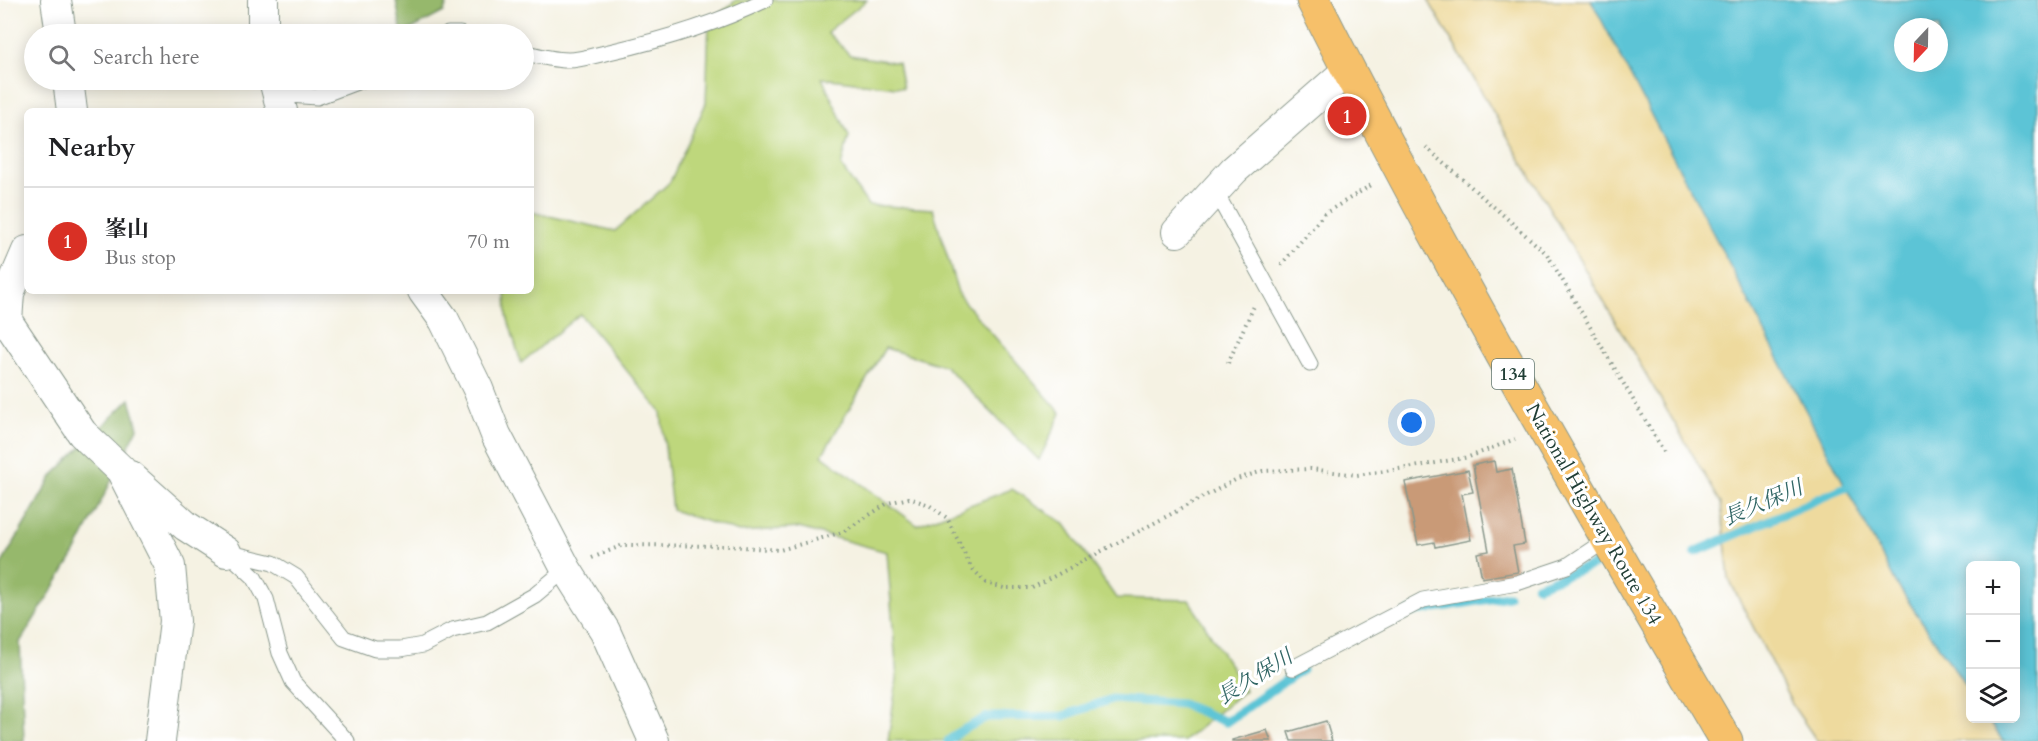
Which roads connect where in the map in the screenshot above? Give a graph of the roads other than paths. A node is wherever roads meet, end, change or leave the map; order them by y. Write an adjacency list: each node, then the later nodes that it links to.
1 (56, 0): 5 (street)
2 (263, 0): 6 (street)
3 (765, 0): 7 (lane)
4 (1313, 0): 8 (highway, National Highway Route 134 / 134)
5 (60, 24)
6 (263, 24)
7 (534, 55)
8 (1348, 70): 15 (street); 21 (highway, National Highway Route 134 / 134)
9 (69, 90): 13 (street)
10 (277, 90): 14 (street)
11 (287, 90): 12 (lane)
12 (335, 90)
13 (72, 108)
14 (281, 108)
15 (1215, 191): 16 (street); 19 (lane)
16 (1177, 232)
17 (24, 258): 20 (street)
18 (425, 294): 23 (street)
19 (1310, 364)
20 (121, 470): 22 (street); 25 (street)
21 (1606, 540): 24 (lane); 28 (highway, National Highway Route 134 / 134)
22 (226, 552): 23 (lane); 26 (lane)
23 (566, 569): 27 (street)
24 (1293, 668)
25 (160, 741)
26 (347, 741)
27 (654, 741)
28 (1726, 741)

